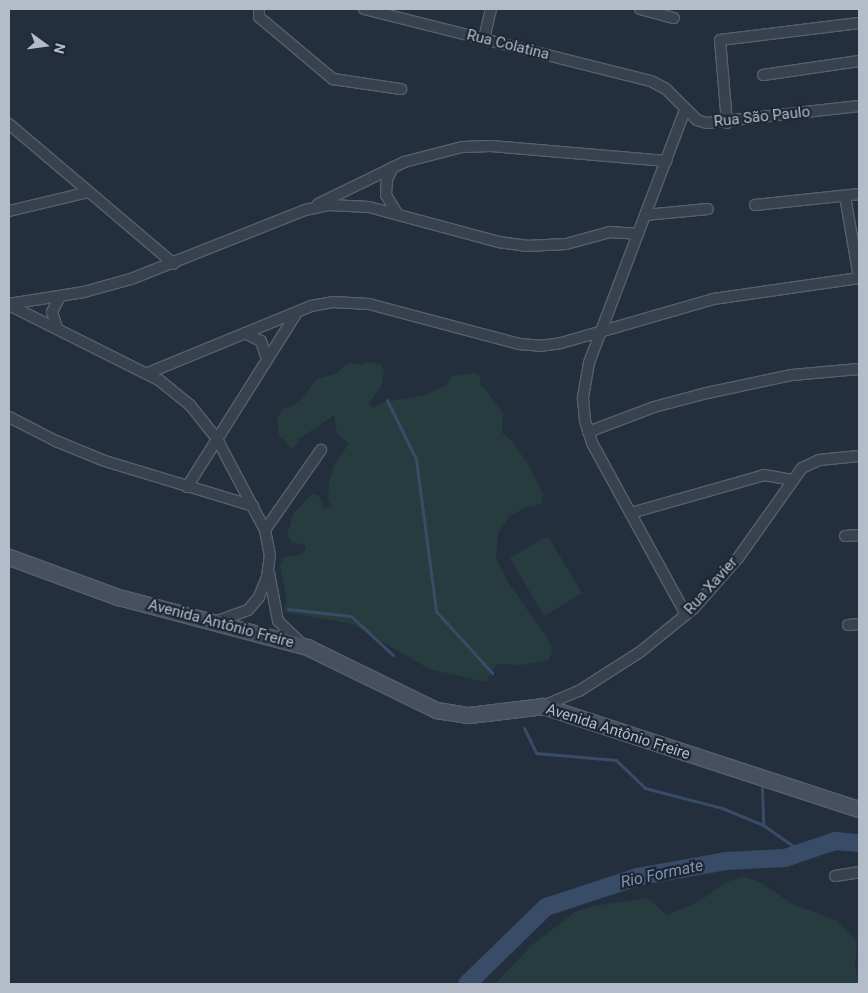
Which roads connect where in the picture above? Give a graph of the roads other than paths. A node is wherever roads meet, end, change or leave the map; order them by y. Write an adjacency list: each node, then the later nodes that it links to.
1 (259, 9): 11 (street)
2 (364, 9): 7 (street, Rua Colatina)
3 (491, 9): 7 (street)
4 (640, 9): 5 (street)
5 (674, 18)
6 (859, 23): 14 (street)
7 (484, 39): 10 (street, Rua Colatina)
8 (859, 61): 9 (street)
9 (763, 75)
10 (651, 81): 13 (street, Rua São Paulo)
11 (401, 89)
12 (859, 106): 14 (street, Rua São Paulo)
13 (685, 110): 14 (street, Rua São Paulo); 16 (street)
14 (727, 123)
15 (9, 124): 18 (street)
16 (666, 161): 17 (street); 26 (street)
17 (393, 167): 24 (street); 25 (street)
18 (89, 192): 23 (street); 28 (street)
19 (859, 194): 20 (street)
20 (845, 196): 21 (street); 29 (street)
21 (755, 205)
22 (708, 209): 26 (street)
23 (9, 210)
24 (306, 210): 25 (street); 28 (street)
25 (398, 215): 27 (street)
26 (646, 215): 27 (street)
27 (638, 234): 34 (street)
28 (174, 264): 30 (street)
29 (859, 278): 34 (street)
30 (60, 296): 31 (street); 33 (street)
31 (9, 304): 33 (street)
32 (297, 312): 34 (street); 35 (street); 36 (street)
33 (57, 328): 38 (street)
34 (602, 331): 40 (street)
35 (245, 333): 36 (street); 38 (street)
36 (267, 359): 41 (street)
37 (859, 369): 40 (street)
38 (148, 372): 41 (street)
39 (9, 417): 45 (street)
40 (588, 432): 47 (street)
41 (217, 440): 45 (street); 46 (street)
42 (321, 450): 48 (street)
43 (859, 456): 44 (street, Rua Xavier)
44 (791, 480): 47 (street); 53 (street, Rua Xavier)
45 (188, 487): 46 (street)
46 (253, 506): 48 (street)
47 (631, 513): 53 (street)
48 (265, 530): 52 (street)
49 (859, 535): 50 (street)
50 (845, 536)
51 (9, 557): 54 (street, Avenida Antônio Freire)
52 (269, 570): 54 (street); 57 (street)
53 (686, 615): 58 (street, Rua Xavier)
54 (211, 622): 57 (street, Avenida Antônio Freire)
55 (859, 624): 56 (street)
56 (848, 626)
57 (307, 647): 58 (street, Avenida Antônio Freire)
58 (543, 706): 59 (street, Avenida Antônio Freire)
59 (859, 809)
60 (859, 872): 61 (street)
61 (835, 876)

